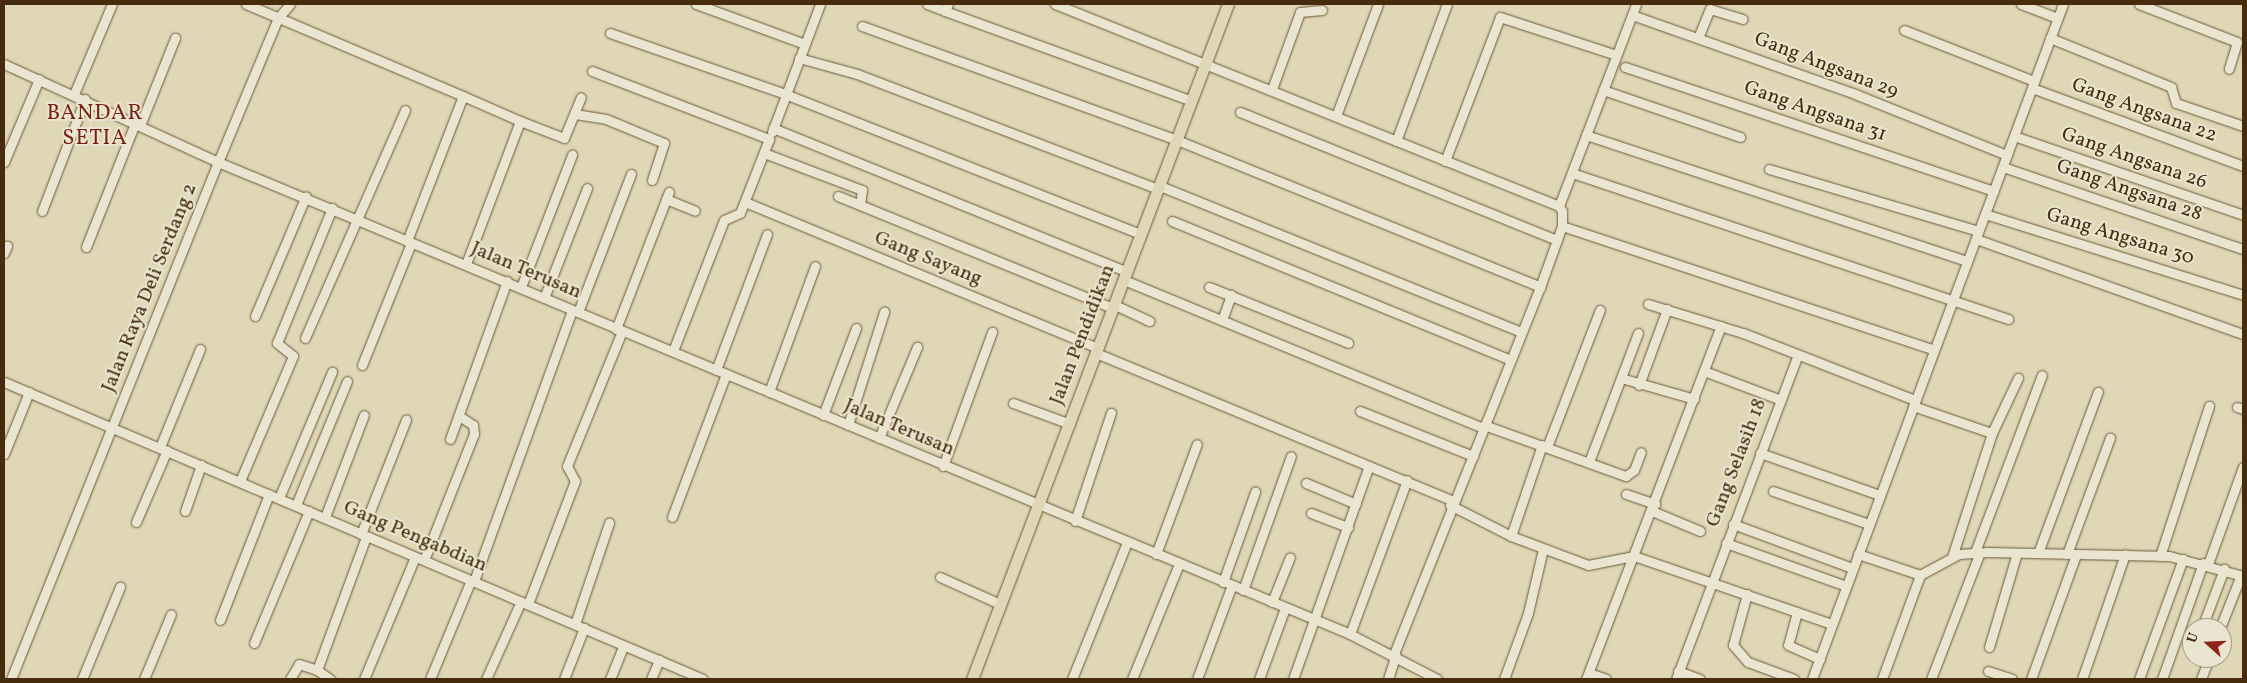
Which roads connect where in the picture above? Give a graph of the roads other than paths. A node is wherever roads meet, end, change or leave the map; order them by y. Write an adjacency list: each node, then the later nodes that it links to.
1 (112, 4): 39 (street)
2 (246, 4): 18 (street)
3 (290, 4): 18 (street, Jalan Raya Deli Serdang 2)
4 (696, 4): 27 (street)
5 (820, 4): 27 (street)
6 (927, 4): 15 (street)
7 (1055, 4): 30 (street)
8 (1228, 4): 30 (main road, Jalan Pendidikan)
9 (1378, 4): 48 (street)
10 (1447, 4): 58 (street)
11 (1636, 4): 17 (street)
12 (2021, 4): 19 (street)
13 (2063, 4): 19 (street)
14 (2139, 4): 33 (street)
15 (946, 7): 44 (street)
16 (1322, 10): 37 (street)
17 (1632, 15): 25 (street, Gang Angsana 29); 28 (street)
18 (278, 18): 41 (street); 64 (street, Jalan Raya Deli Serdang 2)
19 (2057, 18): 26 (street)
20 (1742, 19): 25 (street)
21 (862, 26): 57 (street)
22 (1904, 30): 36 (street, Gang Angsana 22)
23 (610, 33): 40 (street)
24 (175, 38): 50 (street)
25 (1698, 38): 61 (street, Gang Angsana 29)
26 (2050, 38): 36 (street); 51 (street)
27 (805, 44): 29 (street)
28 (1616, 55): 38 (street); 62 (street)
29 (799, 58): 40 (street); 71 (street)
30 (1206, 63): 37 (street); 44 (main road, Jalan Pendidikan)
31 (4, 64): 35 (street, Jalan Terusan)
32 (1625, 67): 73 (street, Gang Angsana 31)
33 (2229, 69)
34 (592, 71): 56 (street)
35 (39, 79): 39 (street, Jalan Terusan); 63 (street)
36 (2033, 85): 54 (street); 65 (street, Gang Angsana 22)
37 (1272, 89): 48 (street)
38 (1603, 90): 53 (street); 55 (street)
39 (74, 94): 43 (street, Jalan Terusan)
40 (785, 94): 52 (street); 88 (street)
41 (463, 96): 49 (street); 91 (street)
42 (581, 97): 47 (street)
43 (85, 99): 50 (street, Jalan Terusan); 81 (street)
44 (1192, 101): 57 (main road, Jalan Pendidikan)
45 (405, 110): 84 (street)
46 (1240, 112): 90 (street)
47 (575, 114): 49 (street); 70 (street)
48 (1336, 116): 58 (street)
49 (520, 121): 95 (street)
50 (138, 122): 64 (street, Jalan Terusan); 92 (street)
51 (2243, 126)
52 (773, 128): 56 (street); 97 (street)
53 (1586, 135): 69 (street); 94 (street)
54 (2014, 136): 61 (street); 83 (street, Gang Angsana 26)
55 (1740, 137)
56 (769, 139): 59 (street)
57 (1177, 140): 71 (main road, Jalan Pendidikan); 101 (street)
58 (1396, 141): 62 (street)
59 (764, 153): 76 (street); 77 (street)
60 (572, 154): 99 (street)
61 (2007, 156): 66 (street)
62 (1445, 161): 78 (street)
63 (4, 162)
64 (218, 162): 74 (street, Jalan Terusan); 159 (street, Jalan Raya Deli Serdang 2)
65 (2243, 166)
66 (2003, 167): 73 (street); 93 (street, Gang Angsana 28)
67 (1769, 169): 89 (street)
68 (631, 174): 110 (street)
69 (1572, 174): 78 (street); 105 (street)
70 (652, 180)
71 (1159, 187): 88 (main road, Jalan Pendidikan); 120 (street)
72 (587, 188): 104 (street)
73 (1994, 191): 82 (street)
74 (306, 196): 79 (street, Jalan Terusan); 112 (street)
75 (838, 196): 77 (street)
76 (745, 202): 128 (street); 129 (street, Gang Sayang)
77 (860, 205): 107 (street)
78 (1559, 206): 86 (street)
79 (332, 208): 84 (street, Jalan Terusan); 179 (street)
80 (695, 211): 118 (street)
81 (42, 212)
82 (1985, 214): 89 (street); 103 (street, Gang Angsana 30)
83 (2243, 215)
84 (355, 219): 91 (street, Jalan Terusan); 123 (street)
85 (1172, 221): 131 (street)
86 (1562, 226): 90 (street); 127 (street)
87 (767, 234): 133 (street)
88 (1141, 234): 97 (main road, Jalan Pendidikan)
89 (1977, 235): 94 (street); 122 (street)
90 (1557, 240): 101 (street)
91 (409, 242): 95 (street, Jalan Terusan); 132 (street)
92 (86, 247)
93 (2243, 249)
94 (1967, 261): 105 (street)
95 (466, 264): 98 (street, Jalan Terusan)
96 (815, 266): 144 (street)
97 (1126, 276): 107 (main road, Jalan Pendidikan); 114 (street)
98 (507, 281): 99 (street, Jalan Terusan); 155 (street)
99 (521, 287): 104 (street, Jalan Terusan)
100 (1208, 287): 102 (street)
101 (1540, 287): 120 (street)
102 (1231, 295): 114 (street); 124 (street)
103 (2243, 295)
104 (544, 298): 110 (street, Jalan Terusan)
105 (1952, 302): 113 (street); 127 (street)
106 (1648, 304): 108 (street)
107 (1114, 306): 115 (street); 129 (main road, Jalan Pendidikan)
108 (1667, 309): 116 (street); 142 (street)
109 (1600, 310): 166 (street)
110 (575, 311): 118 (street, Jalan Terusan); 229 (street)
111 (884, 312): 158 (street)
112 (254, 316)
113 (2008, 319)
114 (1222, 320): 160 (street)
115 (1150, 321)
116 (1721, 326): 130 (street); 134 (street)
117 (856, 328): 154 (street)
118 (619, 330): 128 (street, Jalan Terusan); 237 (street)
119 (992, 332): 175 (street)
120 (1522, 332): 131 (street)
121 (1638, 333): 138 (street)
122 (2243, 334)
123 (305, 338)
124 (1348, 343)
125 (917, 348): 162 (street)
126 (200, 349): 167 (street)
127 (1934, 350): 149 (street)
128 (672, 351): 133 (street, Jalan Terusan)
129 (1097, 351): 157 (main road, Jalan Pendidikan); 176 (street, Gang Sayang)
130 (1797, 357): 147 (street, Gang Selasih 18); 149 (street)
131 (1509, 359): 160 (street)
132 (362, 365)
133 (716, 370): 136 (street, Jalan Terusan)
134 (1704, 371): 146 (street); 147 (street)
135 (332, 372): 186 (street)
136 (726, 374): 144 (street, Jalan Terusan); 196 (street)
137 (2042, 375): 209 (street)
138 (1621, 378): 142 (street); 173 (street)
139 (2018, 378): 161 (street)
140 (347, 381): 189 (street)
141 (4, 382): 143 (street, Gang Pengabdian)
142 (1639, 385): 146 (street)
143 (28, 392): 159 (street, Gang Pengabdian); 170 (street)
144 (769, 392): 154 (street, Jalan Terusan)
145 (2098, 392): 211 (street)
146 (1694, 398): 191 (street)
147 (1781, 400): 169 (street, Gang Selasih 18)
148 (1013, 403): 157 (street)
149 (1914, 403): 161 (street); 185 (street)
150 (2210, 406): 217 (street)
151 (1360, 412): 172 (street)
152 (1111, 413): 197 (street)
153 (364, 415): 195 (street)
154 (823, 415): 158 (street, Jalan Terusan)
155 (459, 416): 164 (street); 220 (street)
156 (406, 420): 204 (street)
157 (1070, 424): 190 (main road, Jalan Pendidikan)
158 (848, 425): 162 (street, Jalan Terusan)
159 (113, 427): 167 (street, Gang Pengabdian); 260 (street, Jalan Raya Deli Serdang 2)
160 (1483, 427): 166 (street); 172 (street)
161 (1992, 433): 219 (street)
162 (879, 438): 175 (street, Jalan Terusan)
163 (2110, 438): 214 (street)
164 (450, 439)
165 (1197, 444): 212 (street)
166 (1544, 446): 173 (street); 205 (street)
167 (164, 449): 174 (street, Gang Pengabdian); 198 (street)
168 (1641, 452): 173 (street)
169 (1760, 453): 185 (street); 200 (street, Gang Selasih 18)
170 (4, 454)
171 (1291, 456): 234 (street)
172 (1473, 456): 187 (street)
173 (1589, 462)
174 (202, 465): 179 (street, Gang Pengabdian); 192 (street)
175 (943, 466): 190 (street, Jalan Terusan)
176 (1369, 466): 178 (street, Gang Sayang); 188 (street)
177 (2243, 466): 223 (street)
178 (1407, 480): 187 (street, Gang Sayang); 249 (street)
179 (240, 481): 183 (street, Gang Pengabdian)
180 (1306, 483): 188 (street)
181 (1773, 491): 201 (street)
182 (1255, 492): 231 (street)
183 (269, 494): 186 (street, Gang Pengabdian); 244 (street)
184 (1626, 494): 191 (street)
185 (1879, 495): 201 (street)
186 (279, 498): 189 (street, Gang Pengabdian)
187 (1451, 503): 205 (street, Gang Sayang); 253 (street)
188 (1356, 504): 202 (street)
189 (296, 505): 193 (street, Gang Pengabdian)
190 (1037, 505): 197 (street, Jalan Terusan); 238 (main road, Jalan Pendidikan)
191 (1653, 508): 203 (street); 216 (street)
192 (185, 511)
193 (309, 511): 195 (street, Gang Pengabdian); 250 (street)
194 (1311, 513): 202 (street)
195 (325, 517): 204 (street, Gang Pengabdian)
196 (672, 517)
197 (1075, 521): 206 (street, Jalan Terusan)
198 (136, 522)
199 (608, 523): 246 (street)
200 (1733, 524): 207 (street, Gang Selasih 18); 224 (street)
201 (1869, 524): 213 (street)
202 (1348, 527): 245 (street)
203 (1700, 531)
204 (364, 535): 220 (street, Gang Pengabdian); 256 (street)
205 (1511, 536): 208 (street, Gang Sayang)
206 (1127, 542): 212 (street, Jalan Terusan); 273 (street)
207 (1726, 543): 230 (street, Gang Selasih 18); 232 (street)
208 (1543, 549): 216 (street, Gang Sayang); 280 (street)
209 (1978, 552): 210 (street); 219 (street); 286 (street)
210 (2017, 553): 211 (street); 252 (street)
211 (2038, 553): 214 (street)
212 (1156, 554): 222 (street, Jalan Terusan)
213 (1858, 554): 224 (street); 226 (street)
214 (2072, 554): 215 (street); 288 (street)
215 (2125, 554): 217 (street); 289 (street)
216 (1634, 556): 230 (street); 259 (street)
217 (2160, 556): 221 (street)
218 (1290, 557): 236 (street)
219 (1952, 557): 226 (street)
220 (419, 559): 229 (street, Gang Pengabdian); 265 (street)
221 (2183, 559): 223 (street); 290 (street)
222 (1179, 564): 231 (street, Jalan Terusan); 274 (street)
223 (2205, 564): 225 (street); 291 (street)
224 (1852, 568): 232 (street)
225 (2224, 569): 227 (street); 242 (street)
226 (1920, 575): 285 (street)
227 (2242, 576): 243 (street)
228 (940, 577): 238 (street)
229 (472, 580): 237 (street, Gang Pengabdian); 266 (street)
230 (1711, 582): 235 (street); 258 (street, Gang Selasih 18)
231 (1228, 584): 234 (street, Jalan Terusan); 275 (street)
232 (1846, 586): 247 (street)
233 (120, 587): 261 (street)
234 (1243, 590): 236 (street, Jalan Terusan)
235 (1747, 594): 240 (street); 283 (street)
236 (1272, 602): 239 (street, Jalan Terusan)
237 (525, 603): 246 (street, Gang Pengabdian); 267 (street)
238 (1000, 604): 272 (main road, Jalan Pendidikan)
239 (1285, 608): 245 (street, Jalan Terusan); 276 (street)
240 (1797, 612): 247 (street); 254 (street)
241 (171, 614): 262 (street)
242 (2206, 618)
243 (2224, 618)
244 (220, 620)
245 (1314, 620): 249 (street, Jalan Terusan); 277 (street)
246 (574, 624): 248 (street, Gang Pengabdian)
247 (1832, 624): 254 (street)
248 (584, 628): 251 (street, Gang Pengabdian); 268 (street)
249 (1350, 634): 253 (street, Jalan Terusan)
250 (254, 643)
251 (623, 647): 255 (street, Gang Pengabdian); 269 (street)
252 (1990, 647)
253 (1395, 655): 278 (street); 279 (street, Jalan Terusan)
254 (1820, 659): 284 (street)
255 (658, 660): 270 (street); 271 (street, Gang Pengabdian)
256 (317, 670): 263 (street); 264 (street)
257 (1988, 671): 287 (street)
258 (1677, 675): 282 (street)
259 (1588, 676): 281 (street)
260 (11, 679)
261 (82, 679)
262 (144, 679)
263 (290, 679)
264 (330, 679)
265 (364, 679)
266 (430, 679)
267 (486, 679)
268 (564, 679)
269 (610, 679)
270 (651, 679)
271 (702, 679)
272 (972, 679)
273 (1072, 679)
274 (1132, 679)
275 (1197, 679)
276 (1259, 679)
277 (1293, 679)
278 (1388, 679)
279 (1437, 679)
280 (1506, 679)
281 (1606, 679)
282 (1700, 679)
283 (1794, 679)
284 (1812, 679)
285 (1882, 679)
286 (1931, 679)
287 (2012, 679)
288 (2031, 679)
289 (2082, 679)
290 (2139, 679)
291 (2162, 679)

